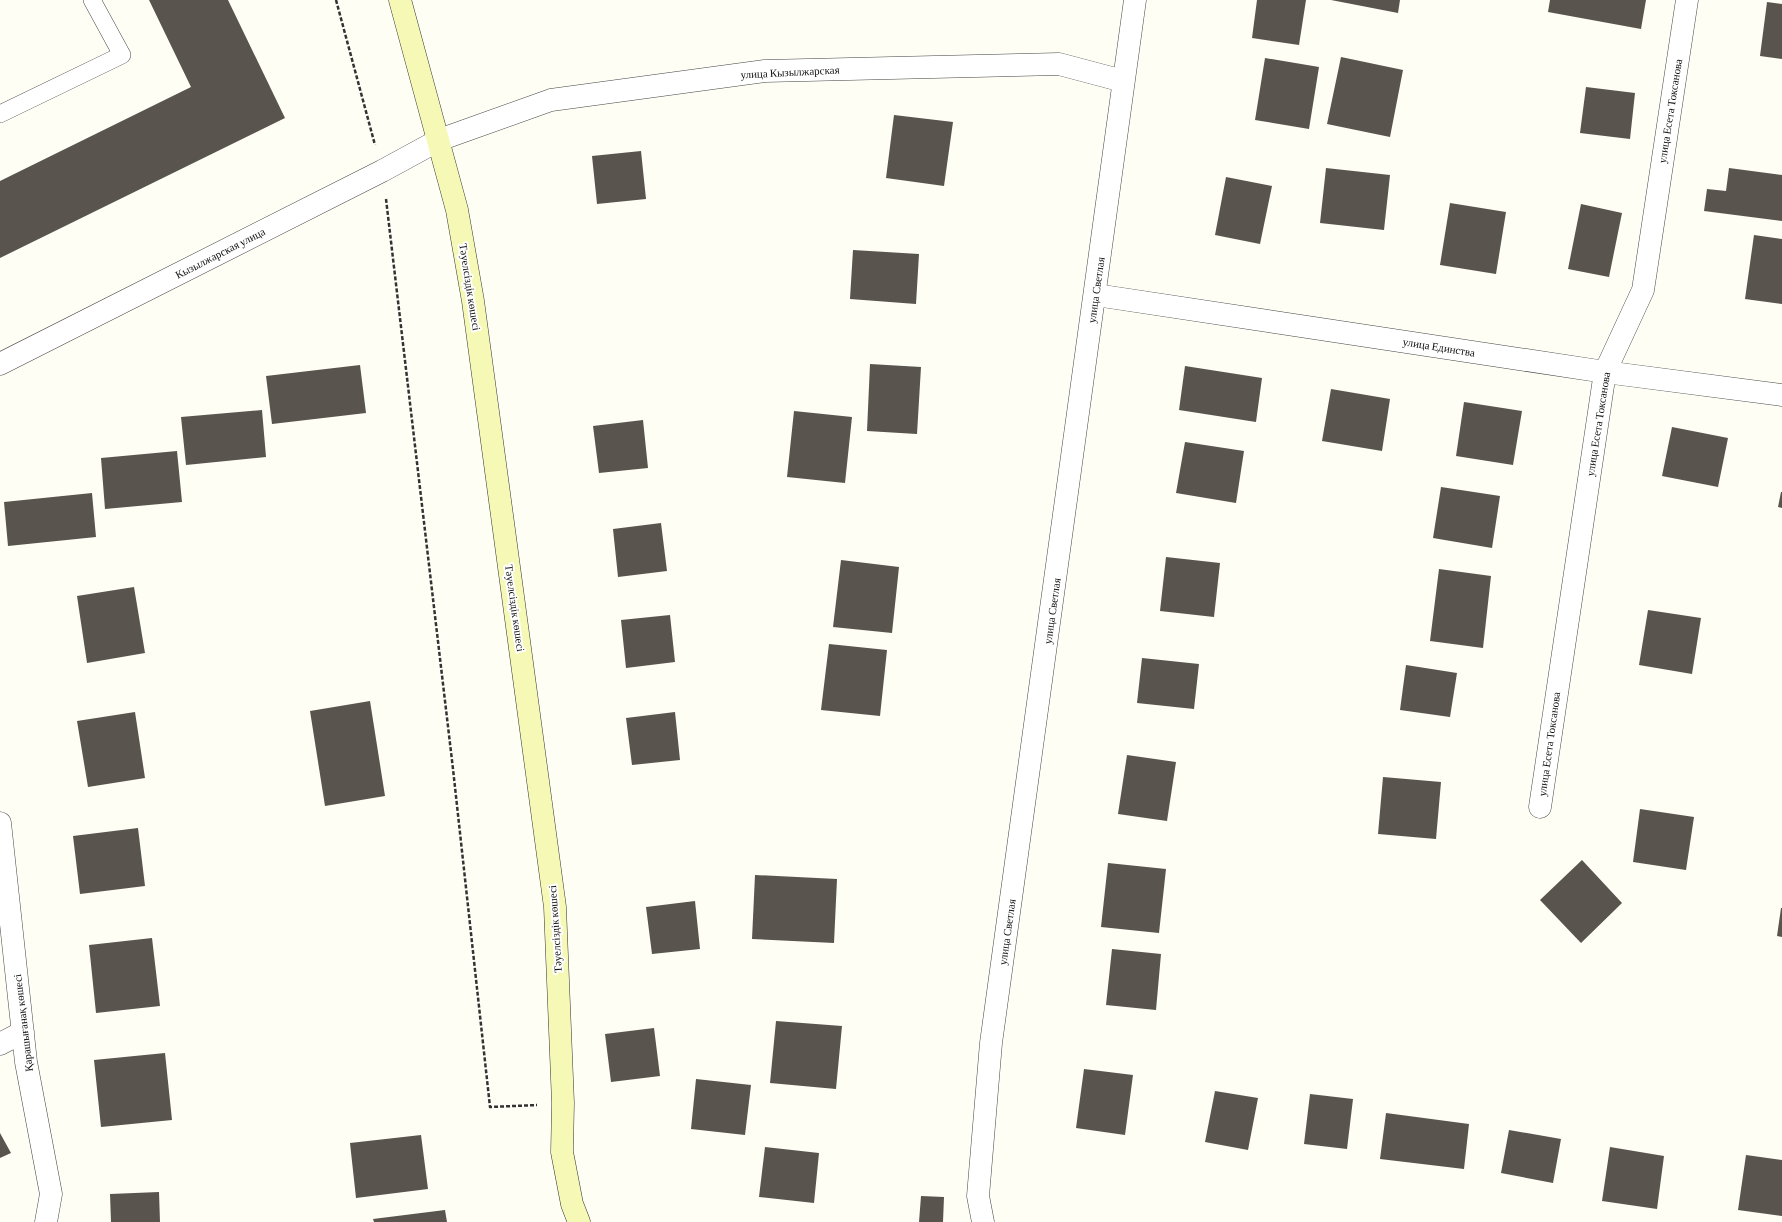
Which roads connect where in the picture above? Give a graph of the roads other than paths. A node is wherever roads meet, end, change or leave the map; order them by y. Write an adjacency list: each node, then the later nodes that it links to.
1 (92, 0): 6 (lane)
2 (400, 0): 7 (main road, Тәуелсіздік көшесі)
3 (1135, 0): 5 (street, улица Светлая)
4 (1687, 0): 10 (street, улица Есета Токсанова)
5 (1123, 81): 7 (street, улица Кызылжарская); 8 (street, улица Светлая)
6 (0, 114)
7 (439, 140): 9 (street, Кызылжарская улица); 17 (main road, Тәуелсіздік көшесі)
8 (1096, 295): 10 (street, улица Единства); 18 (street, улица Светлая)
9 (0, 364)
10 (1605, 372): 11 (street, улица Единства); 12 (street, улица Есета Токсанова)
11 (1782, 395)
12 (1540, 807)
13 (0, 823): 14 (street, Қарашығанақ көшесі)
14 (24, 1032): 15 (street); 16 (street, Қарашығанақ көшесі)
15 (0, 1044)
16 (46, 1222)
17 (579, 1222)
18 (983, 1222)

